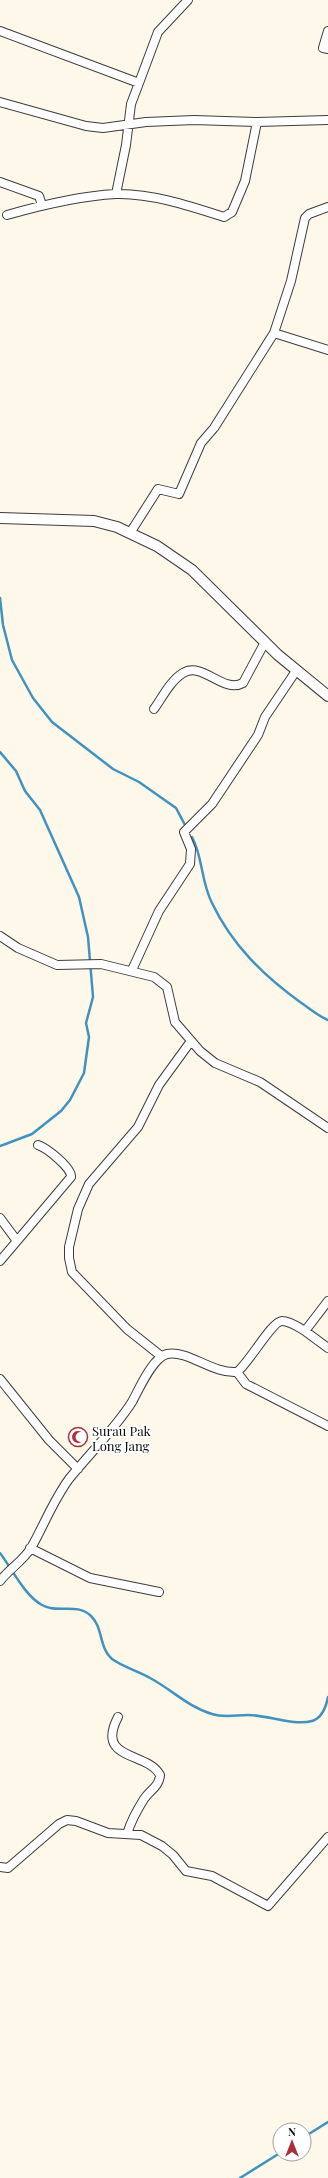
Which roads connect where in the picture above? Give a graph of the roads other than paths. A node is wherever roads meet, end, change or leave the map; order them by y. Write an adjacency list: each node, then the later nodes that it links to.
1 (186, 1): 5 (street)
2 (0, 30): 5 (street)
3 (328, 31): 4 (street)
4 (328, 49)
5 (138, 83): 9 (street)
6 (0, 102): 9 (street)
7 (328, 120): 8 (street)
8 (257, 122): 9 (street); 11 (street)
9 (128, 125): 11 (street)
10 (0, 182): 12 (street)
11 (116, 194): 12 (street)
12 (42, 205): 14 (street)
13 (328, 207): 15 (street)
14 (7, 215)
15 (274, 333): 16 (street); 18 (street)
16 (328, 350)
17 (0, 518): 18 (street)
18 (130, 532): 19 (street)
19 (265, 642): 20 (street); 22 (street)
20 (296, 671): 21 (street); 24 (street)
21 (328, 696)
22 (154, 709)
23 (0, 936): 24 (street)
24 (132, 970): 25 (street)
25 (191, 1041): 26 (street); 34 (street)
26 (328, 1128)
27 (38, 1145): 29 (street)
28 (0, 1218): 29 (street)
29 (17, 1241): 30 (street)
30 (0, 1261)
31 (328, 1301): 32 (street)
32 (305, 1331): 33 (street); 35 (street)
33 (328, 1348)
34 (162, 1356): 35 (street); 38 (street)
35 (237, 1372): 37 (street)
36 (0, 1380): 38 (street)
37 (328, 1426)
38 (78, 1470): 39 (street)
39 (30, 1548): 40 (street); 41 (street)
40 (0, 1581)
41 (159, 1592)
42 (118, 1716): 43 (street)
43 (127, 1834): 44 (street); 45 (street)
44 (328, 1837)
45 (0, 1867)

